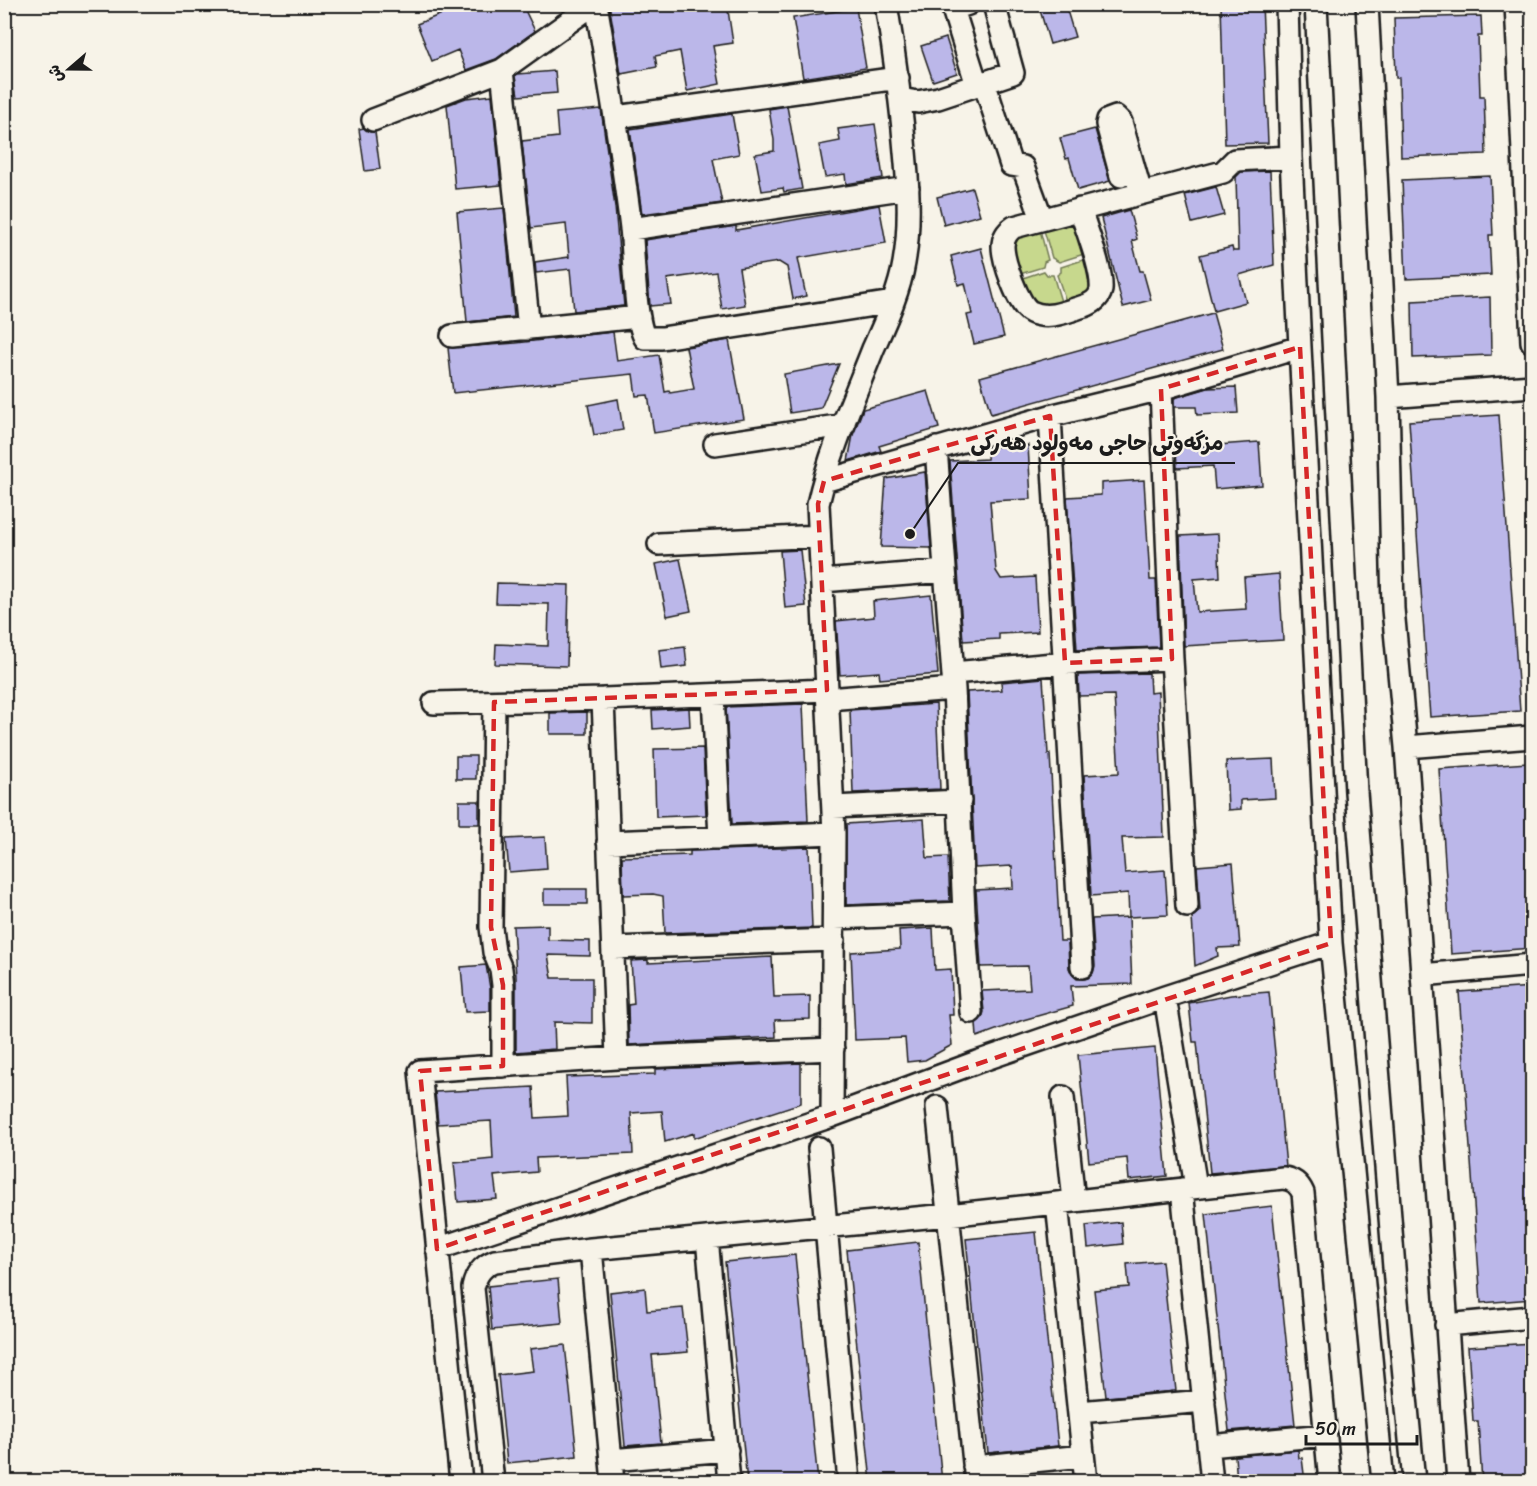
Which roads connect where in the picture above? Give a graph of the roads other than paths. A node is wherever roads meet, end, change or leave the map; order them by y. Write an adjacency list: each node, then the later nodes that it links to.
1 (595, 4): 9 (street); 12 (street)
2 (886, 4): 11 (street)
3 (968, 4): 10 (street)
4 (994, 4): 10 (street)
5 (1287, 4): 14 (street)
6 (1316, 4): 98 (street)
7 (1367, 4): 29 (street)
8 (1516, 4): 25 (street)
9 (502, 70): 13 (street); 23 (street)
10 (980, 84): 11 (street); 19 (street)
11 (899, 88): 12 (street); 16 (street)
12 (616, 117): 20 (street)
13 (373, 120)
14 (1291, 157): 17 (street); 26 (street)
15 (1121, 176): 17 (street)
16 (908, 188): 20 (street); 21 (street)
17 (1141, 193): 18 (street)
18 (1080, 209): 19 (street); 19 (street)
19 (1042, 219)
20 (631, 230): 22 (street)
21 (893, 302): 22 (street); 31 (street)
22 (639, 317): 23 (street)
23 (529, 329): 24 (street)
24 (452, 336)
25 (1533, 342)
26 (1300, 347): 28 (street); 58 (street)
27 (1533, 386): 29 (street)
28 (1161, 389): 30 (street); 39 (street)
29 (1388, 397): 48 (street)
30 (1050, 416): 33 (street); 40 (street)
31 (844, 425): 32 (street); 34 (street)
32 (715, 444)
33 (936, 448): 34 (street); 37 (street)
34 (824, 481): 35 (street)
35 (819, 536): 36 (street); 38 (street)
36 (659, 544)
37 (945, 570): 38 (street); 41 (street)
38 (822, 580): 42 (street)
39 (1172, 659): 40 (street); 54 (street)
40 (1065, 663): 41 (street); 61 (street)
41 (954, 681): 42 (street); 49 (street)
42 (827, 694): 43 (street); 50 (street)
43 (713, 695): 44 (street); 52 (street)
44 (603, 699): 45 (street); 53 (street)
45 (494, 702): 46 (street); 67 (street)
46 (434, 703)
47 (1533, 737): 48 (street)
48 (1406, 747): 62 (street)
49 (960, 801): 50 (street); 55 (street)
50 (833, 807): 51 (street)
51 (834, 833): 52 (street); 56 (street)
52 (720, 837): 53 (street)
53 (608, 842): 59 (street)
54 (1187, 906)
55 (964, 913): 56 (street); 64 (street)
56 (834, 918): 57 (street)
57 (834, 940): 59 (street); 65 (street)
58 (1332, 943): 63 (street); 97 (street)
59 (613, 948): 66 (street)
60 (1533, 965): 62 (street)
61 (1082, 967)
62 (1422, 975): 80 (street)
63 (1165, 998): 70 (street); 72 (street)
64 (971, 1012)
65 (833, 1049): 66 (street); 70 (street)
66 (617, 1058): 67 (street)
67 (502, 1066): 78 (street)
68 (1063, 1097): 73 (street)
69 (937, 1107): 74 (street)
70 (832, 1116): 78 (street)
71 (819, 1148): 75 (street)
72 (1189, 1188): 73 (street); 81 (street); 83 (street)
73 (1066, 1202): 74 (street); 82 (street)
74 (948, 1215): 75 (street); 88 (street)
75 (825, 1226): 76 (street); 93 (street)
76 (707, 1238): 77 (street); 85 (street)
77 (591, 1249): 87 (street); 90 (street)
78 (437, 1250): 89 (street)
79 (1533, 1317): 80 (street)
80 (1446, 1325): 99 (street)
81 (1204, 1401): 82 (street); 84 (street)
82 (1079, 1412): 86 (street)
83 (1325, 1435): 84 (street); 96 (street)
84 (1209, 1446): 95 (street)
85 (727, 1450): 87 (street); 92 (street)
86 (1083, 1456): 88 (street); 94 (street)
87 (611, 1460): 91 (street)
88 (975, 1474)
89 (461, 1482)
90 (493, 1482)
91 (613, 1482)
92 (729, 1482)
93 (849, 1482)
94 (1086, 1482)
95 (1212, 1482)
96 (1330, 1482)
97 (1383, 1482)
98 (1414, 1482)
99 (1458, 1482)

